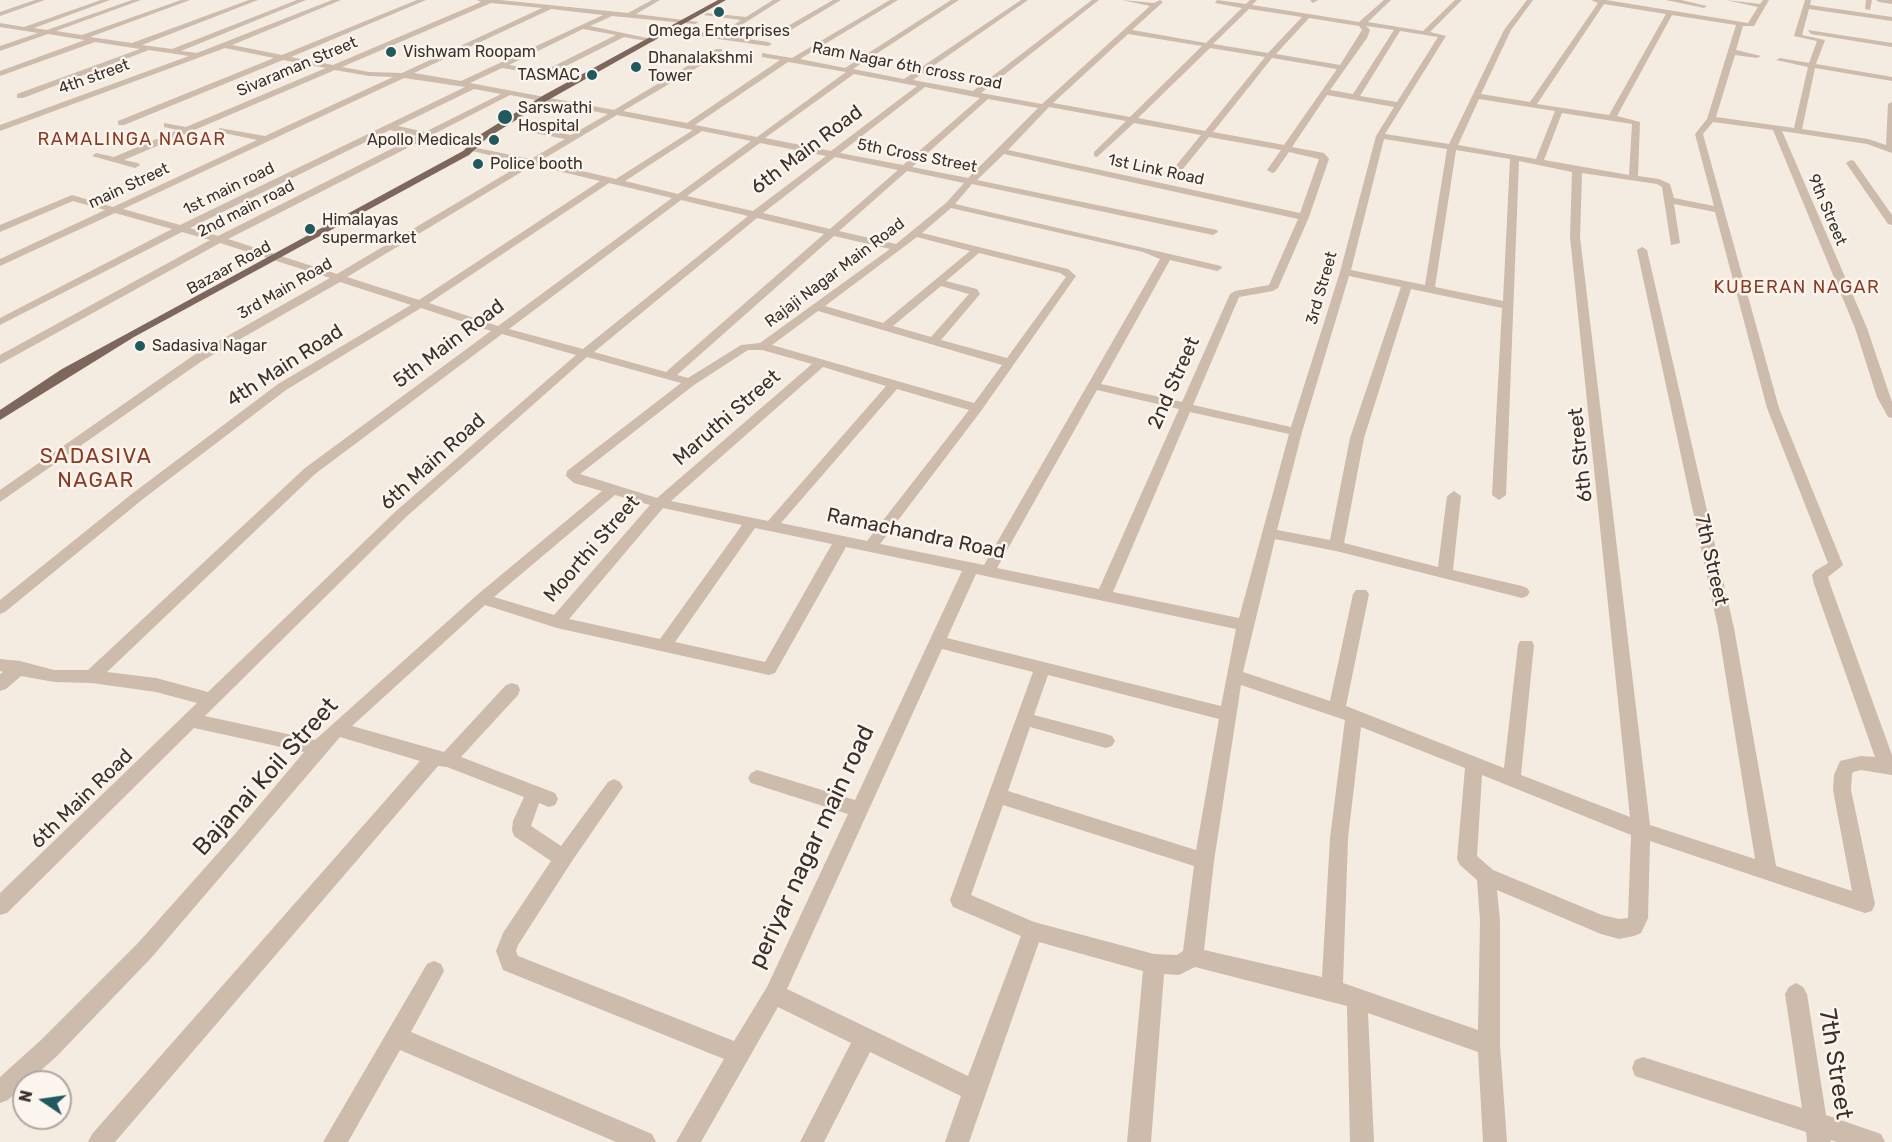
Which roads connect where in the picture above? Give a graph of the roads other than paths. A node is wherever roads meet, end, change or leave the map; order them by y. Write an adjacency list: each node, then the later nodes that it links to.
1 (42, 0): 49 (street)
2 (107, 0): 63 (street)
3 (138, 0): 68 (street)
4 (187, 0): 72 (street)
5 (255, 0): 76 (street)
6 (303, 0): 83 (street)
7 (338, 0): 79 (street, 4th street)
8 (423, 0): 89 (street)
9 (477, 0): 32 (street)
10 (528, 0): 40 (street)
11 (657, 0): 50 (street)
12 (723, 0): 55 (main road)
13 (731, 0): 51 (main road)
14 (778, 0): 56 (street)
15 (838, 0): 70 (street)
16 (896, 0): 90 (street)
17 (956, 0): 96 (street, 5th Main Road)
18 (1025, 0): 103 (street)
19 (1096, 0): 109 (street)
20 (1125, 0): 42 (street)
21 (1162, 0): 42 (street, Rajaji Nagar Main Road)
22 (1388, 0): 58 (street)
23 (1459, 0): 69 (street)
24 (1530, 0): 112 (street)
25 (1669, 0): 44 (street)
26 (1710, 0): 44 (street)
27 (1729, 0): 38 (street)
28 (1754, 0): 38 (street)
29 (1829, 0): 57 (street)
30 (1869, 0): 57 (street)
31 (1879, 0): 35 (street)
32 (490, 1): 40 (street); 94 (street, Sivaraman Street)
33 (1598, 1): 37 (street); 115 (street)
34 (1217, 2): 36 (street)
35 (1892, 2)
36 (1251, 3): 52 (street); 77 (street)
37 (1643, 3): 44 (street); 47 (street)
38 (1765, 3): 54 (street)
39 (1807, 3): 57 (street); 65 (street)
40 (519, 4): 43 (street)
41 (586, 5): 45 (street)
42 (1155, 5): 67 (street, Rajaji Nagar Main Road)
43 (548, 8): 45 (street); 99 (street, main Street)
44 (1701, 8): 54 (street)
45 (577, 10): 46 (street)
46 (612, 13): 50 (street); 61 (street)
47 (1670, 13): 60 (street); 122 (street)
48 (1892, 13): 57 (street)
49 (0, 14)
50 (631, 14): 55 (street)
51 (707, 15): 55 (main road); 56 (street)
52 (1307, 16): 58 (street); 87 (street)
53 (1892, 19): 57 (street)
54 (1753, 20): 60 (street)
55 (691, 21): 66 (main road); 74 (main road, Bazaar Road)
56 (745, 21): 62 (street)
57 (1861, 23): 65 (street); 78 (street)
58 (1361, 24): 64 (street); 95 (street)
59 (0, 25): 63 (street)
60 (1740, 25): 84 (street)
61 (584, 27): 71 (street); 92 (street)
62 (735, 27)
63 (24, 29): 68 (street)
64 (1398, 29): 69 (street); 113 (street)
65 (1800, 30): 93 (street)
66 (679, 31): 75 (street); 114 (main road)
67 (1125, 31): 77 (street); 117 (street, Rajaji Nagar Main Road)
68 (48, 32): 72 (street); 81 (street)
69 (1425, 33): 118 (street, 3rd Street)
70 (778, 34)
71 (622, 35): 74 (street); 97 (street)
72 (82, 37): 73 (street)
73 (95, 39): 76 (street); 98 (street)
74 (652, 40): 100 (main road, Bazaar Road)
75 (768, 44)
76 (133, 45): 80 (street)
77 (1208, 45): 87 (street); 125 (street)
78 (1892, 45)
79 (224, 46): 85 (street, 4th street); 89 (street, 5th Cross Street)
80 (149, 48): 83 (street); 102 (street)
81 (0, 49)
82 (719, 51): 120 (street, 3rd Main Road)
83 (171, 52): 85 (street)
84 (1733, 52): 88 (street); 123 (street)
85 (198, 55): 106 (street, 4th street)
86 (765, 55): 90 (street, Ram Nagar 6th cross road)
87 (1270, 56): 95 (street); 137 (street)
88 (1757, 56)
89 (284, 57): 94 (street, 5th Cross Street); 126 (street)
90 (790, 59): 96 (street, Ram Nagar 6th cross road); 128 (street)
91 (1780, 60): 93 (street)
92 (502, 66): 97 (street); 105 (street)
93 (1812, 66): 101 (street); 136 (street)
94 (334, 67): 99 (street, 5th Cross Street); 134 (street, Sivaraman Street)
95 (1342, 68): 107 (street)
96 (850, 70): 103 (street, Ram Nagar 6th cross road); 143 (street, 5th Main Road)
97 (546, 73): 100 (street)
98 (0, 74)
99 (400, 75): 105 (street, 5th Cross Street); 141 (street, main Street)
100 (580, 79): 114 (main road, Bazaar Road)
101 (1892, 79)
102 (65, 80): 106 (street); 110 (street)
103 (906, 81): 104 (street, Ram Nagar 6th cross road)
104 (924, 84): 109 (street, Ram Nagar 6th cross road); 152 (street, 6th Main Road)
105 (467, 85): 108 (street, 5th Cross Street); 129 (street, 1st main road)
106 (108, 88): 124 (street, 4th street)
107 (1325, 92): 113 (street); 147 (street)
108 (509, 93): 114 (street, 5th Cross Street); 138 (street, 2nd main road)
109 (975, 94): 111 (street, Ram Nagar 6th cross road)
110 (20, 96)
111 (987, 96): 117 (street, Ram Nagar 6th cross road); 159 (street)
112 (1476, 96): 115 (street); 146 (street)
113 (1355, 98): 118 (street)
114 (545, 99): 120 (street, 5th Cross Street); 145 (main road, Bazaar Road)
115 (1533, 104): 119 (street)
116 (1892, 104): 148 (street)
117 (1046, 105): 125 (street, Ram Nagar 6th cross road); 149 (street, Rajaji Nagar Main Road)
118 (1399, 105): 139 (street, 3rd Street)
119 (1560, 108): 122 (street); 156 (street)
120 (614, 113): 128 (street, 5th Cross Street); 140 (street, 3rd Main Road)
121 (0, 116): 124 (street)
122 (1612, 117): 163 (street)
123 (1711, 119): 131 (street); 170 (street)
124 (21, 120): 130 (street, 4th street)
125 (1130, 120): 137 (street, Ram Nagar 6th cross road); 150 (street)
126 (121, 123)
127 (167, 125): 134 (street)
128 (688, 126): 133 (street, 5th Cross Street)
129 (390, 127): 138 (street); 175 (street, 1st main road)
130 (0, 128)
131 (1776, 128): 136 (street); 211 (street, 9th Street)
132 (527, 129): 140 (street)
133 (700, 129): 143 (street, 5th Cross Street); 164 (street, 4th Main Road)
134 (188, 130): 144 (street, Sivaraman Street)
135 (222, 130): 141 (street)
136 (1797, 132): 148 (street)
137 (1207, 134): 147 (street, Ram Nagar 6th cross road); 162 (street)
138 (427, 135): 145 (street); 179 (street, 2nd main road)
139 (1380, 136): 146 (street); 188 (street, 3rd Street)
140 (572, 138): 155 (street, 3rd Main Road)
141 (266, 139): 169 (street, main Street)
142 (139, 140): 144 (street)
143 (760, 140): 152 (street, 5th Cross Street); 166 (street, 5th Main Road)
144 (155, 144): 154 (street, Sivaraman Street)
145 (476, 145): 155 (street); 185 (main road, Bazaar Road)
146 (1452, 148): 153 (street); 192 (street)
147 (1284, 149): 160 (street); 172 (street, Ram Nagar 6th cross road)
148 (1891, 150)
149 (1002, 151): 165 (street, Rajaji Nagar Main Road); 172 (street, 1st Link Road)
150 (1097, 154)
151 (96, 156): 154 (street)
152 (834, 156): 159 (street, 5th Cross Street); 171 (street, 6th Main Road)
153 (1515, 157): 156 (street); 194 (street)
154 (116, 160): 158 (street)
155 (532, 162): 164 (street); 189 (street, 3rd Main Road)
156 (1539, 162): 161 (street)
157 (1851, 163): 173 (street)
158 (135, 165)
159 (903, 168): 165 (street, 5th Cross Street); 176 (street)
160 (1272, 170)
161 (1577, 170): 163 (street); 262 (street, 6th Street)
162 (1175, 172)
163 (1633, 179): 167 (street)
164 (613, 181): 166 (street); 193 (street, 4th Main Road)
165 (970, 181): 168 (street, Rajaji Nagar Main Road); 177 (street, 5th Cross Street)
166 (679, 196): 171 (street); 198 (street, 5th Main Road)
167 (1669, 200): 170 (street); 180 (street)
168 (949, 205): 178 (street, Rajaji Nagar Main Road); 184 (street)
169 (112, 210): 174 (street); 175 (street); 186 (street, main Street)
170 (1719, 210): 256 (street)
171 (756, 214): 176 (street); 201 (street, 6th Main Road)
172 (1304, 217): 209 (street, 2nd Street)
173 (1892, 222)
174 (0, 229)
175 (180, 229): 179 (street); 196 (street, 1st main road)
176 (830, 232): 181 (street); 205 (street)
177 (1213, 232)
178 (915, 234): 181 (street, Rajaji Nagar Main Road); 182 (street)
179 (219, 239): 185 (street); 202 (street, 2nd main road)
180 (1675, 243)
181 (898, 248): 195 (street, Rajaji Nagar Main Road)
182 (978, 249): 190 (street); 204 (street)
183 (1642, 250): 265 (street, 7th Street)
184 (1163, 255): 187 (street); 208 (street, periyar nagar main road)
185 (276, 257): 189 (street); 212 (main road, Bazaar Road); 213 (main road, Bazaar Road)
186 (0, 263)
187 (1217, 268)
188 (1345, 272): 191 (street); 214 (street, 3rd Street)
189 (338, 278): 193 (street); 219 (street, 3rd Main Road)
190 (939, 282): 197 (street); 199 (street)
191 (1407, 285): 192 (street); 226 (street)
192 (1429, 291): 194 (street)
193 (420, 304): 198 (street); 233 (street, 4th Main Road)
194 (1509, 306): 217 (street)
195 (818, 308): 197 (street); 200 (street, Rajaji Nagar Main Road)
196 (0, 322)
197 (885, 327): 199 (street)
198 (500, 330): 201 (street); 243 (street, 5th Main Road)
199 (934, 341): 204 (street)
200 (763, 346): 203 (street); 206 (street, Rajaji Nagar Main Road)
201 (584, 354): 205 (street); 246 (street, 6th Main Road)
202 (0, 360)
203 (820, 363): 207 (street); 220 (street, Maruthi Street)
204 (1010, 363): 210 (street)
205 (669, 375): 206 (street)
206 (690, 382): 215 (street, Rajaji Nagar Main Road)
207 (894, 384): 210 (street); 222 (street)
208 (1094, 386): 209 (street); 227 (street, periyar nagar main road)
209 (1185, 406): 214 (street); 231 (street, 2nd Street)
210 (977, 408): 225 (street)
211 (1892, 414)
212 (0, 416)
213 (0, 423)
214 (1296, 432): 223 (street, 3rd Street)
215 (579, 480): 216 (street, Ramachandra Road)
216 (612, 490): 220 (street, Ramachandra Road); 232 (street, Bajanai Koil Street)
217 (1498, 495)
218 (1454, 496): 228 (street)
219 (0, 497)
220 (660, 503): 221 (street, Ramachandra Road); 234 (street, Moorthi Street)
221 (752, 522): 222 (street, Ramachandra Road); 238 (street)
222 (772, 525): 224 (street, Ramachandra Road)
223 (1270, 533): 226 (street); 235 (street, 3rd Street)
224 (842, 540): 225 (street, Ramachandra Road); 238 (street)
225 (870, 546): 227 (street, Ramachandra Road)
226 (1336, 546): 228 (street)
227 (979, 569): 231 (street, Ramachandra Road); 236 (street, periyar nagar main road)
228 (1445, 574): 229 (street)
229 (1522, 592)
230 (1361, 594): 248 (street)
231 (1104, 595): 235 (street, Ramachandra Road)
232 (482, 599): 234 (street); 251 (street, Bajanai Koil Street)
233 (0, 608)
234 (557, 622): 238 (street)
235 (1245, 625): 242 (street, 3rd Street)
236 (936, 641): 241 (street); 261 (street, periyar nagar main road)
237 (1526, 645): 258 (street)
238 (664, 646)
239 (0, 665): 240 (street)
240 (20, 667): 243 (street); 244 (street)
241 (1042, 669): 247 (street); 249 (street)
242 (1234, 676): 247 (street, 3rd Street); 248 (street)
243 (92, 677): 246 (street)
244 (0, 684)
245 (512, 690): 254 (street)
246 (212, 700): 250 (street, 6th Main Road)
247 (1227, 714): 264 (street, 3rd Street)
248 (1345, 714): 255 (street); 272 (street)
249 (1025, 719): 252 (street); 260 (street)
250 (191, 720): 253 (street); 267 (street, 6th Main Road)
251 (337, 729): 253 (street, Bajanai Koil Street); 254 (street)
252 (1106, 741)
253 (318, 748): 282 (street, Bajanai Koil Street)
254 (441, 759): 263 (street); 284 (street)
255 (1474, 765): 258 (street); 266 (street)
256 (1890, 767): 265 (street)
257 (757, 777): 261 (street)
258 (1512, 779): 262 (street)
259 (614, 787): 263 (street)
260 (998, 796): 264 (street); 268 (street)
261 (859, 809): 273 (street, periyar nagar main road)
262 (1641, 830): 265 (street); 266 (street, 6th Street)
263 (565, 855): 279 (street)
264 (1204, 861): 269 (street, 3rd Street)
265 (1767, 872)
266 (1486, 876): 278 (street)
267 (0, 906)
268 (1033, 931): 270 (street); 281 (street)
269 (1193, 957): 270 (street); 272 (street)
270 (1154, 964): 290 (street)
271 (434, 971): 276 (street)
272 (1332, 990): 275 (street)
273 (774, 994): 277 (street); 279 (street, periyar nagar main road)
274 (1796, 994): 283 (street, 7th Street)
275 (1357, 999): 278 (street); 291 (street)
276 (396, 1037): 285 (street); 286 (street)
277 (865, 1038): 281 (street); 288 (street)
278 (1489, 1044): 292 (street)
279 (739, 1054): 287 (street, periyar nagar main road)
280 (1643, 1068): 283 (street)
281 (974, 1091): 289 (street)
282 (0, 1092)
283 (1818, 1133): 293 (street)
284 (100, 1142)
285 (334, 1142)
286 (644, 1142)
287 (688, 1142)
288 (812, 1142)
289 (957, 1142)
290 (1138, 1142)
291 (1362, 1142)
292 (1495, 1142)
293 (1873, 1142)

